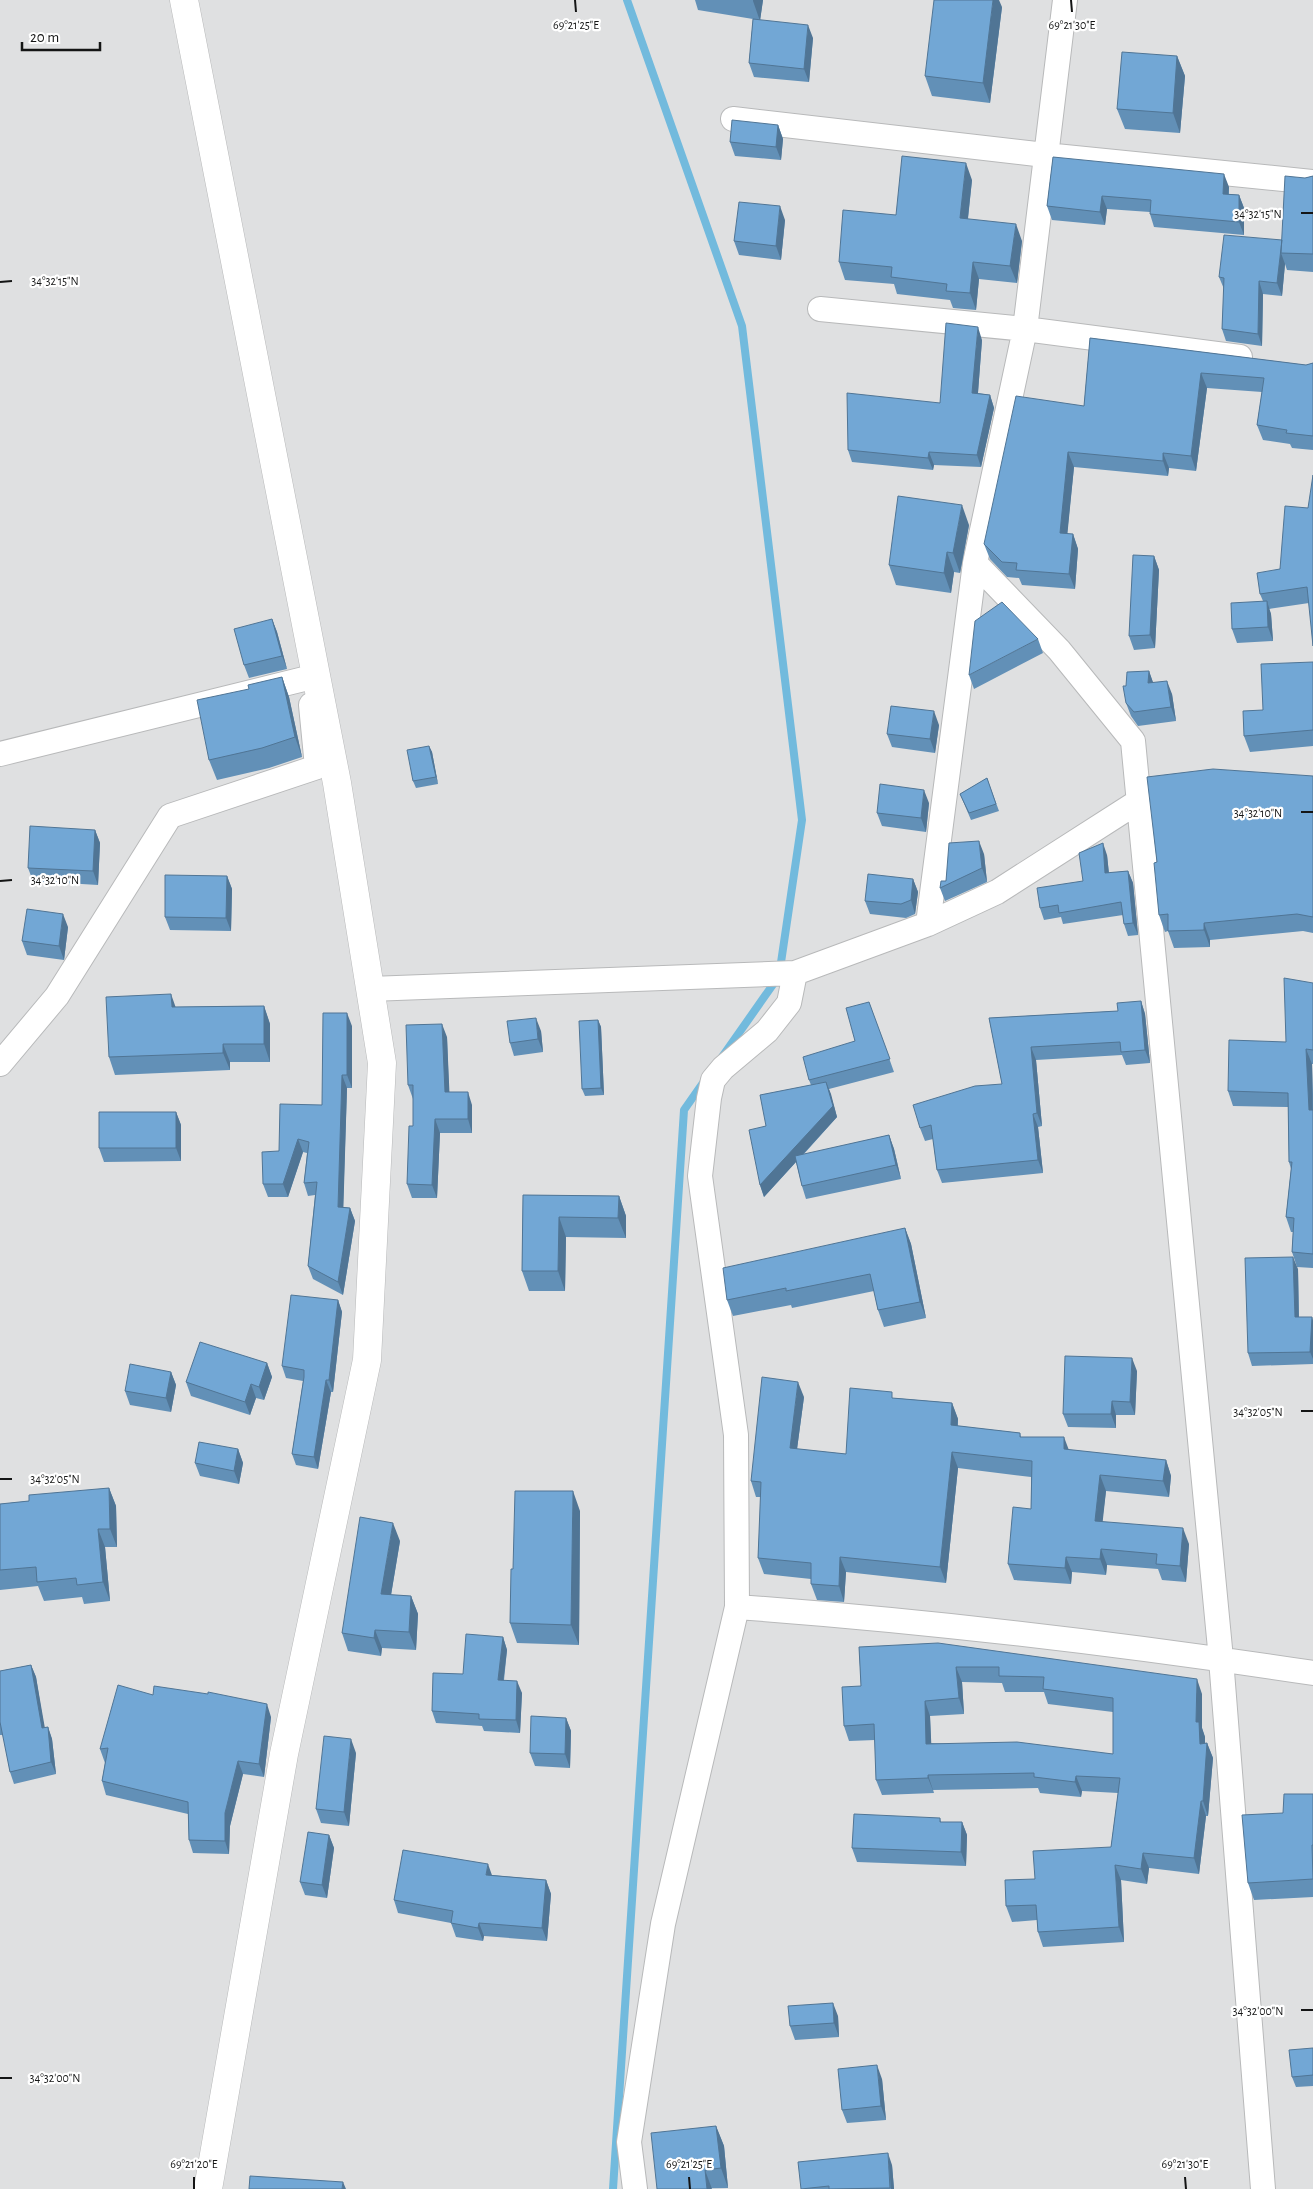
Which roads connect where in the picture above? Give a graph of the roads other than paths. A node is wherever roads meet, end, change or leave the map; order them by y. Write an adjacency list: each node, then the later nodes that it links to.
1 (184, 0): 10 (street)
2 (1065, 0): 4 (street)
3 (733, 119): 4 (street)
4 (1045, 155): 5 (street); 7 (street)
5 (1313, 182)
6 (820, 309): 7 (street)
7 (1024, 329): 8 (street); 9 (street)
8 (1265, 360)
9 (975, 563): 12 (street); 13 (street)
10 (312, 677): 11 (street); 15 (street); 16 (street)
11 (0, 754)
12 (1139, 801): 13 (street); 18 (street)
13 (928, 924): 14 (street)
14 (795, 973): 15 (street); 17 (street)
15 (370, 989): 20 (street)
16 (0, 1064)
17 (737, 1607): 18 (street); 21 (street)
18 (1221, 1659): 19 (street); 22 (street)
19 (1313, 1673)
20 (208, 2189)
21 (635, 2189)
22 (1263, 2189)

